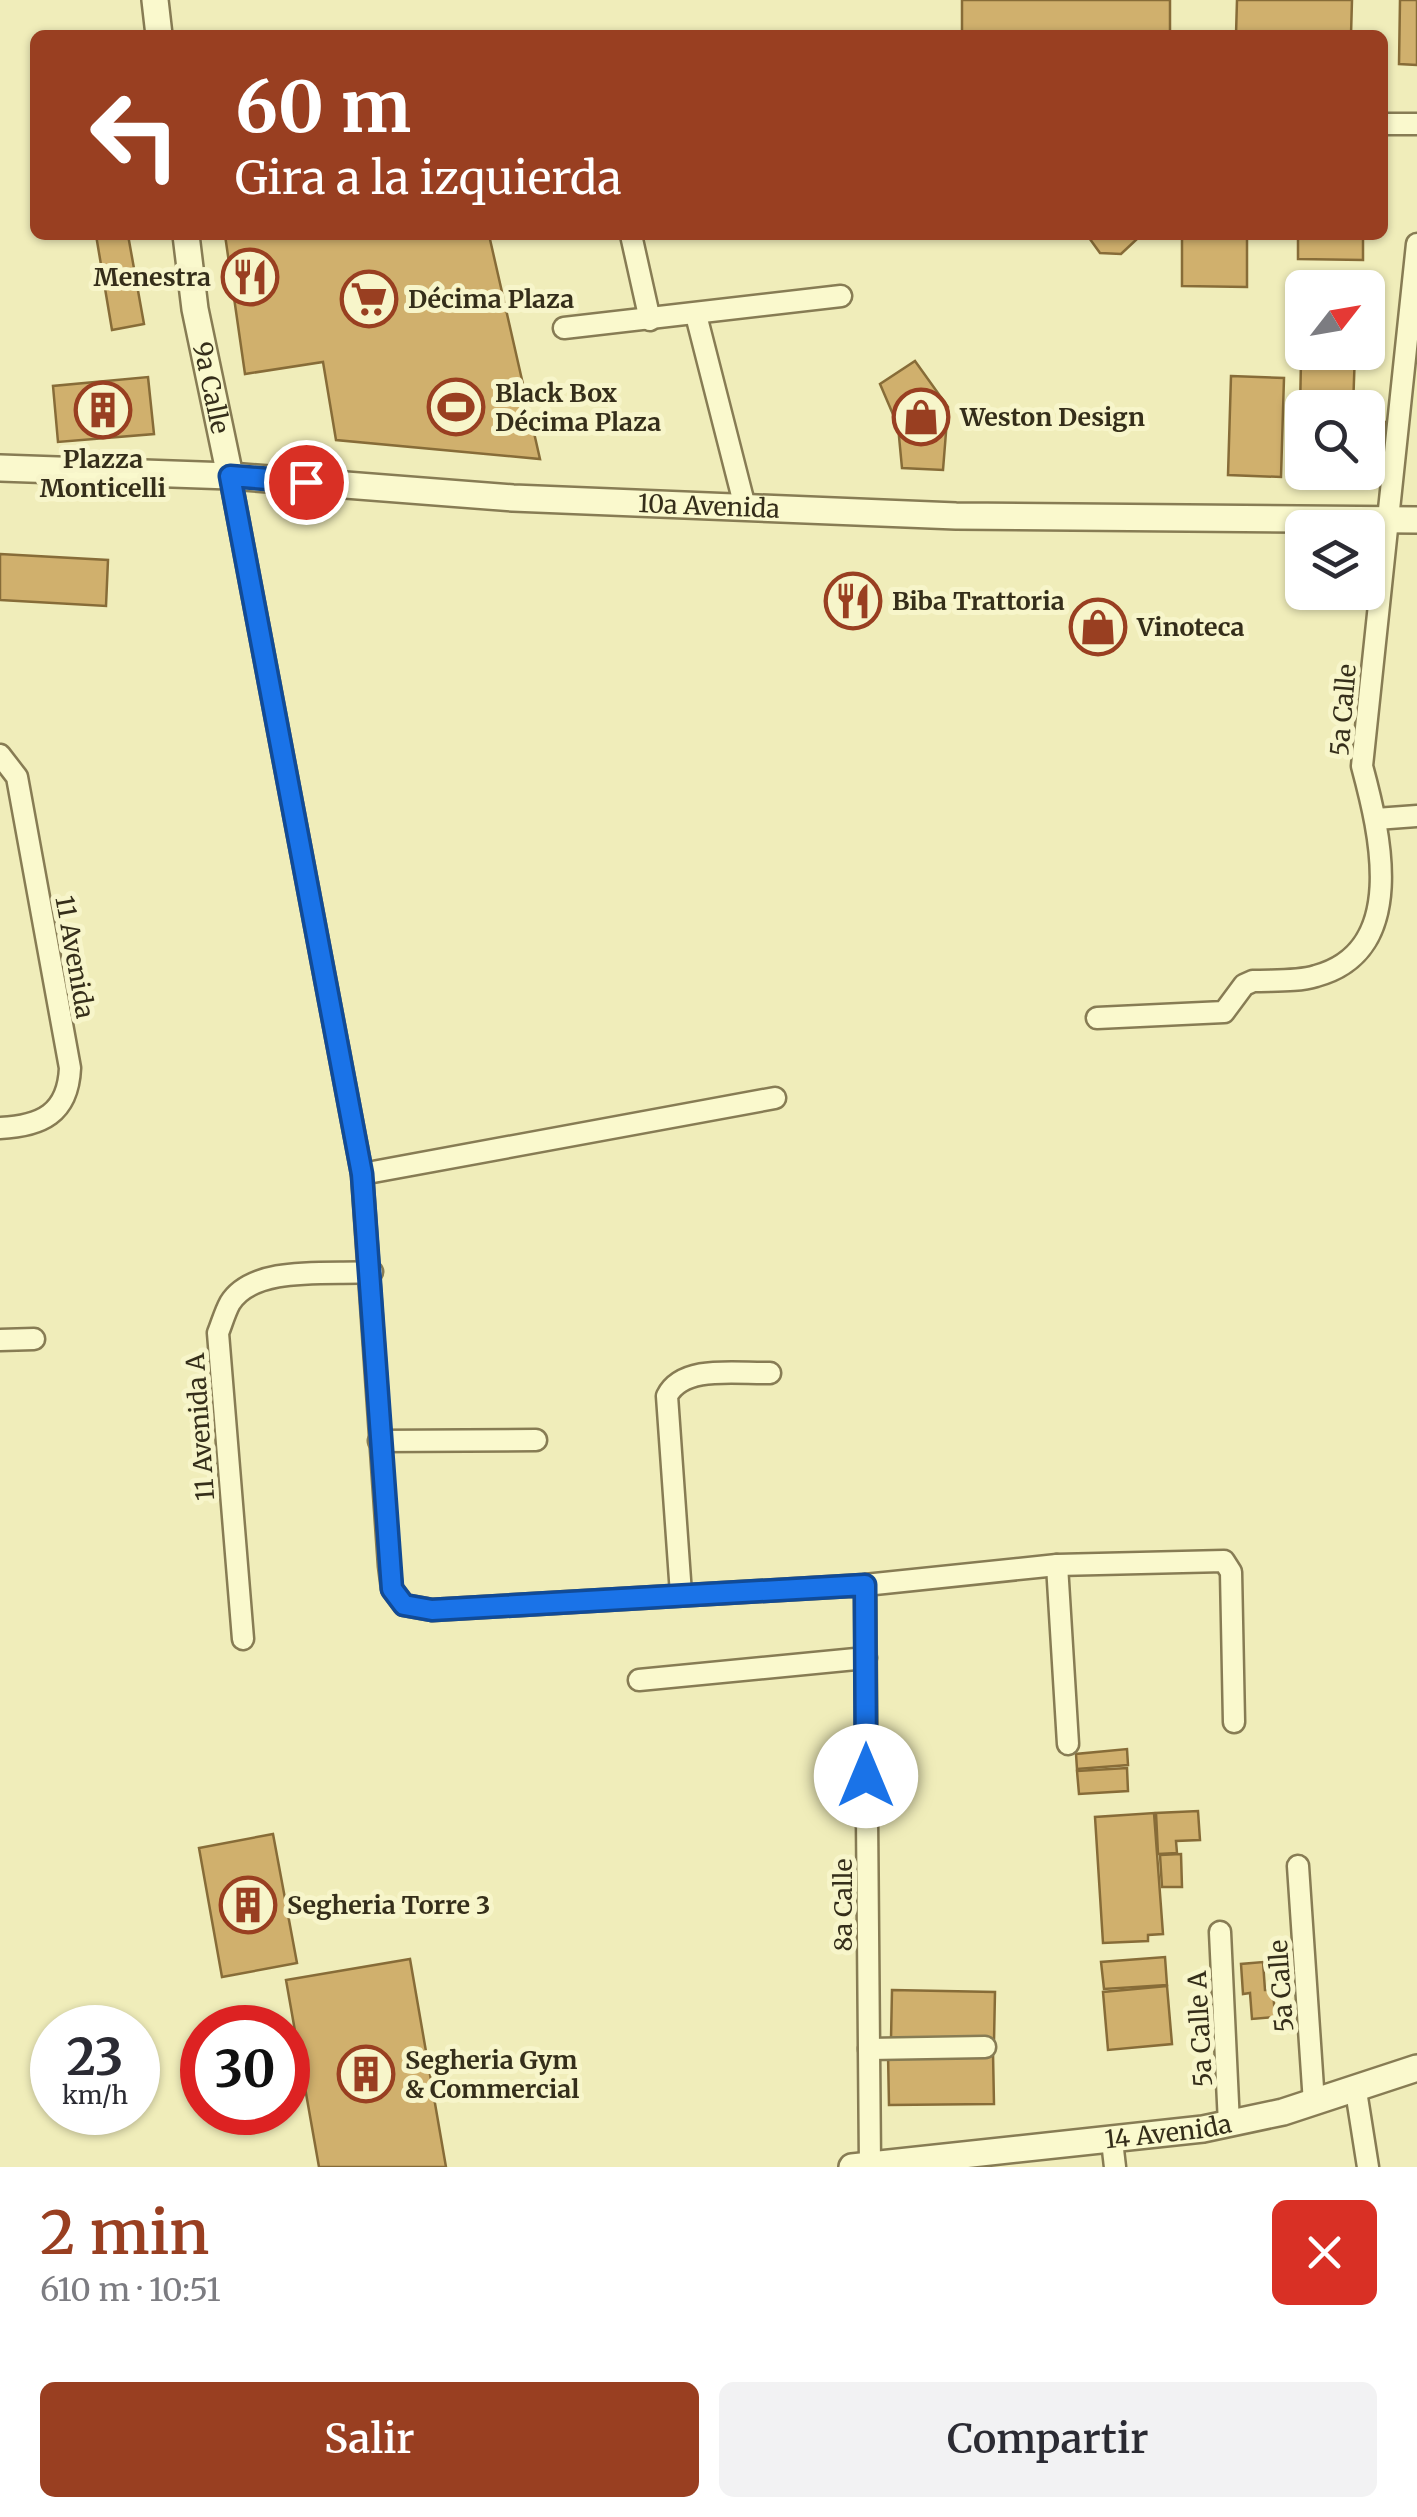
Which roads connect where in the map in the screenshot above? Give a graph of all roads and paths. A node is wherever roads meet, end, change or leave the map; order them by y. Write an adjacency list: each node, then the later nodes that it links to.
1 (156, 0): 2 (street)
2 (159, 30)
3 (1388, 124): 4 (street)
4 (1417, 124)
5 (187, 240): 13 (street, 9a Calle)
6 (632, 240): 10 (street)
7 (1417, 244): 15 (street, 5a Calle)
8 (841, 296): 9 (street)
9 (696, 315): 10 (street); 14 (street)
10 (650, 320): 11 (street)
11 (564, 328)
12 (0, 468): 13 (street, 10a Avenida)
13 (230, 476): 14 (street, 10a Avenida); 23 (street, 9a Calle)
14 (745, 507): 15 (street, 10a Avenida)
15 (1386, 520): 16 (street, 10a Avenida); 19 (street, 5a Calle)
16 (1417, 520)
17 (0, 755): 22 (street, 11 Avenida)
18 (1417, 816): 19 (street)
19 (1376, 819): 20 (street, 5a Calle)
20 (1098, 1018)
21 (774, 1098): 23 (street)
22 (0, 1128)
23 (362, 1174): 24 (street, 9a Calle)
24 (372, 1272): 29 (street, 9a Calle); 33 (street, 11 Avenida A)
25 (34, 1339): 26 (street)
26 (0, 1340)
27 (770, 1373): 32 (street)
28 (536, 1440): 29 (street)
29 (380, 1441): 32 (street, 9a Calle)
30 (1057, 1565): 31 (street); 36 (street); 37 (street)
31 (865, 1585): 32 (street); 34 (street, 8a Calle)
32 (682, 1594)
33 (243, 1639)
34 (866, 1658): 35 (street); 41 (street, 8a Calle)
35 (639, 1680)
36 (1234, 1722)
37 (1068, 1744)
38 (1298, 1866): 44 (street, 5a Calle)
39 (1220, 1932): 45 (street, 5a Calle A)
40 (985, 2047): 41 (street)
41 (869, 2049): 47 (street, 8a Calle)
42 (1417, 2068): 43 (street, 14 Avenida)
43 (1356, 2090): 44 (street, 14 Avenida); 48 (street)
44 (1314, 2103): 45 (street, 14 Avenida)
45 (1229, 2124): 46 (street, 14 Avenida)
46 (1114, 2154): 47 (street, 14 Avenida)
47 (861, 2166)
48 (1368, 2167)

